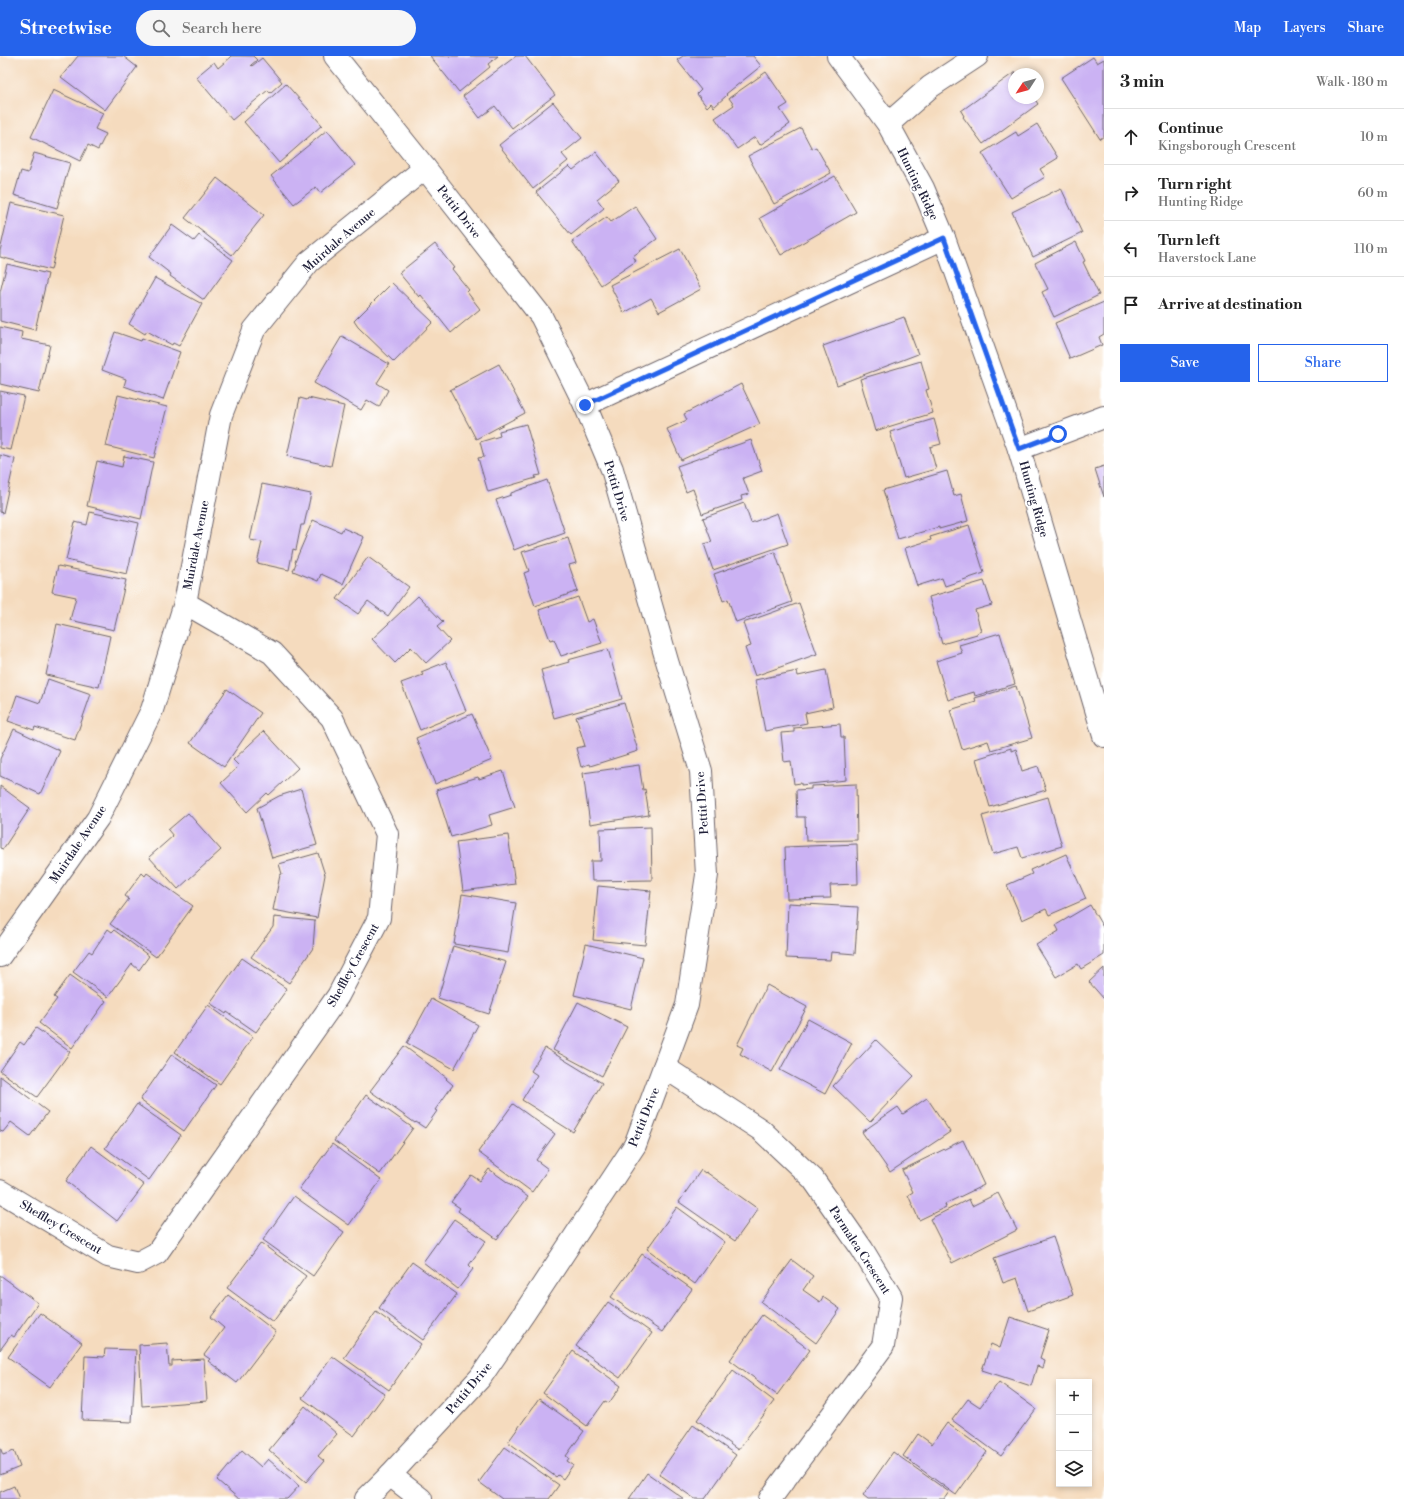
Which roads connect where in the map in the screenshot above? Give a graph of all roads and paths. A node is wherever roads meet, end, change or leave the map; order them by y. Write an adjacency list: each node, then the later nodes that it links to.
1 (335, 56): 5 (street, Pettit Drive)
2 (838, 56): 4 (street, Hunting Ridge)
3 (976, 56): 4 (street)
4 (888, 124): 6 (street, Hunting Ridge)
5 (425, 168): 7 (street, Pettit Drive); 10 (street, Muirdale Avenue)
6 (944, 238): 7 (street); 9 (street, Hunting Ridge)
7 (585, 405): 13 (street, Pettit Drive)
8 (1104, 417): 9 (street)
9 (1019, 449): 11 (street, Hunting Ridge)
10 (185, 603): 12 (street, Muirdale Avenue); 14 (street, Sheffley Crescent)
11 (1104, 736)
12 (0, 956)
13 (664, 1067): 15 (street, Pettit Drive); 18 (street, Parmalea Crescent)
14 (0, 1190)
15 (390, 1475): 16 (street, Pettit Drive); 17 (street)
16 (366, 1499)
17 (421, 1499)
18 (770, 1499)

